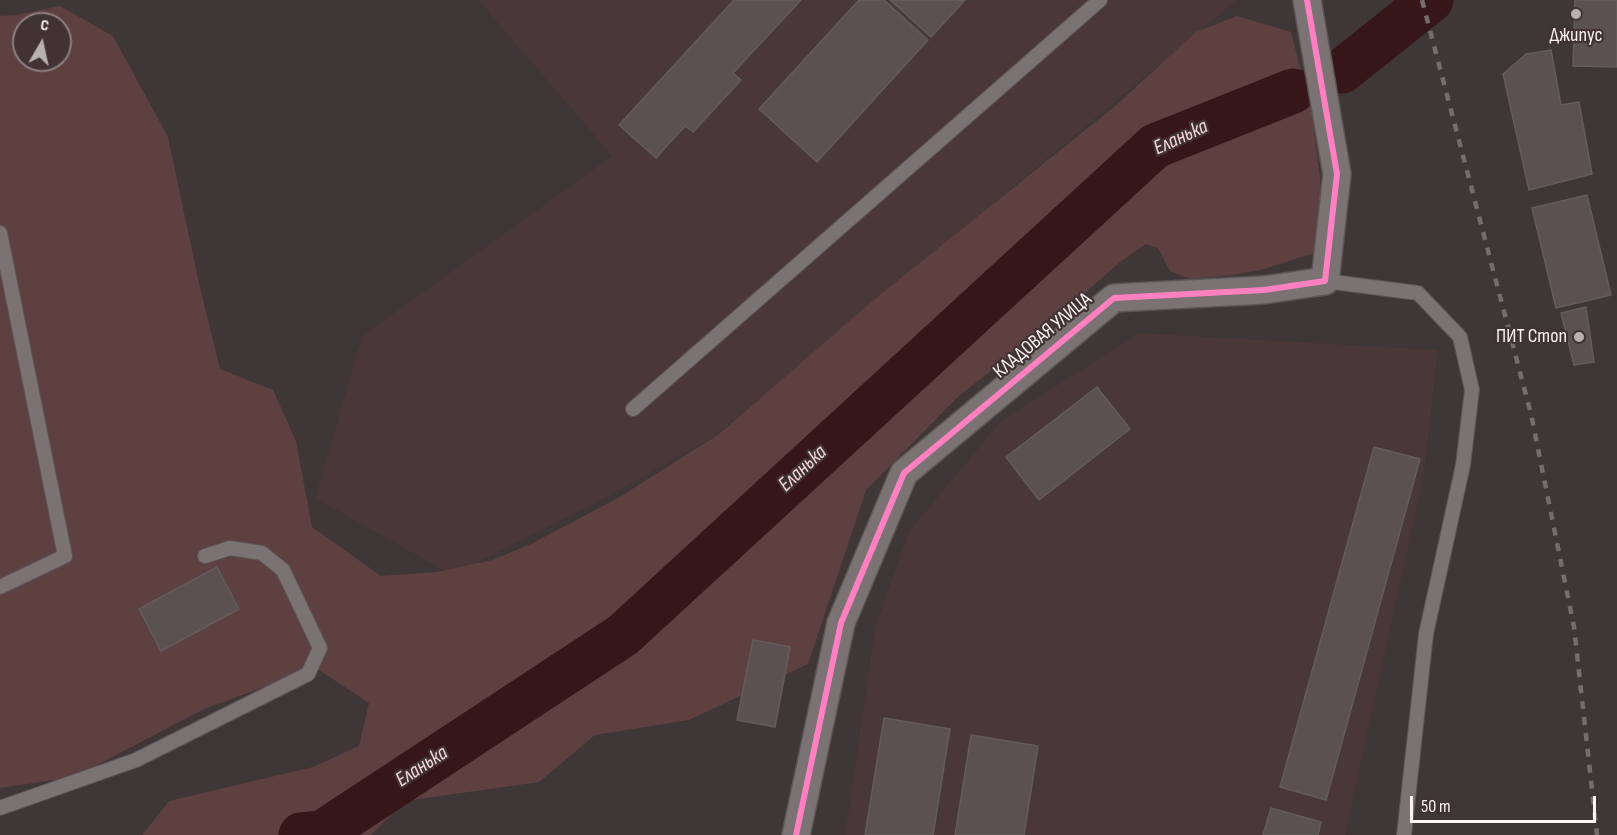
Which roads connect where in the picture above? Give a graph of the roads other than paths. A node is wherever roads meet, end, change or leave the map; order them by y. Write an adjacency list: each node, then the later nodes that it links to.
1 (1101, 0): 5 (lane)
2 (1307, 0): 4 (street)
3 (0, 233): 7 (lane)
4 (1325, 281): 9 (street, КЛАДОВАЯ УЛИЦА); 10 (lane)
5 (633, 409)
6 (205, 556): 8 (lane)
7 (0, 587)
8 (0, 808)
9 (796, 835)
10 (1404, 835)

